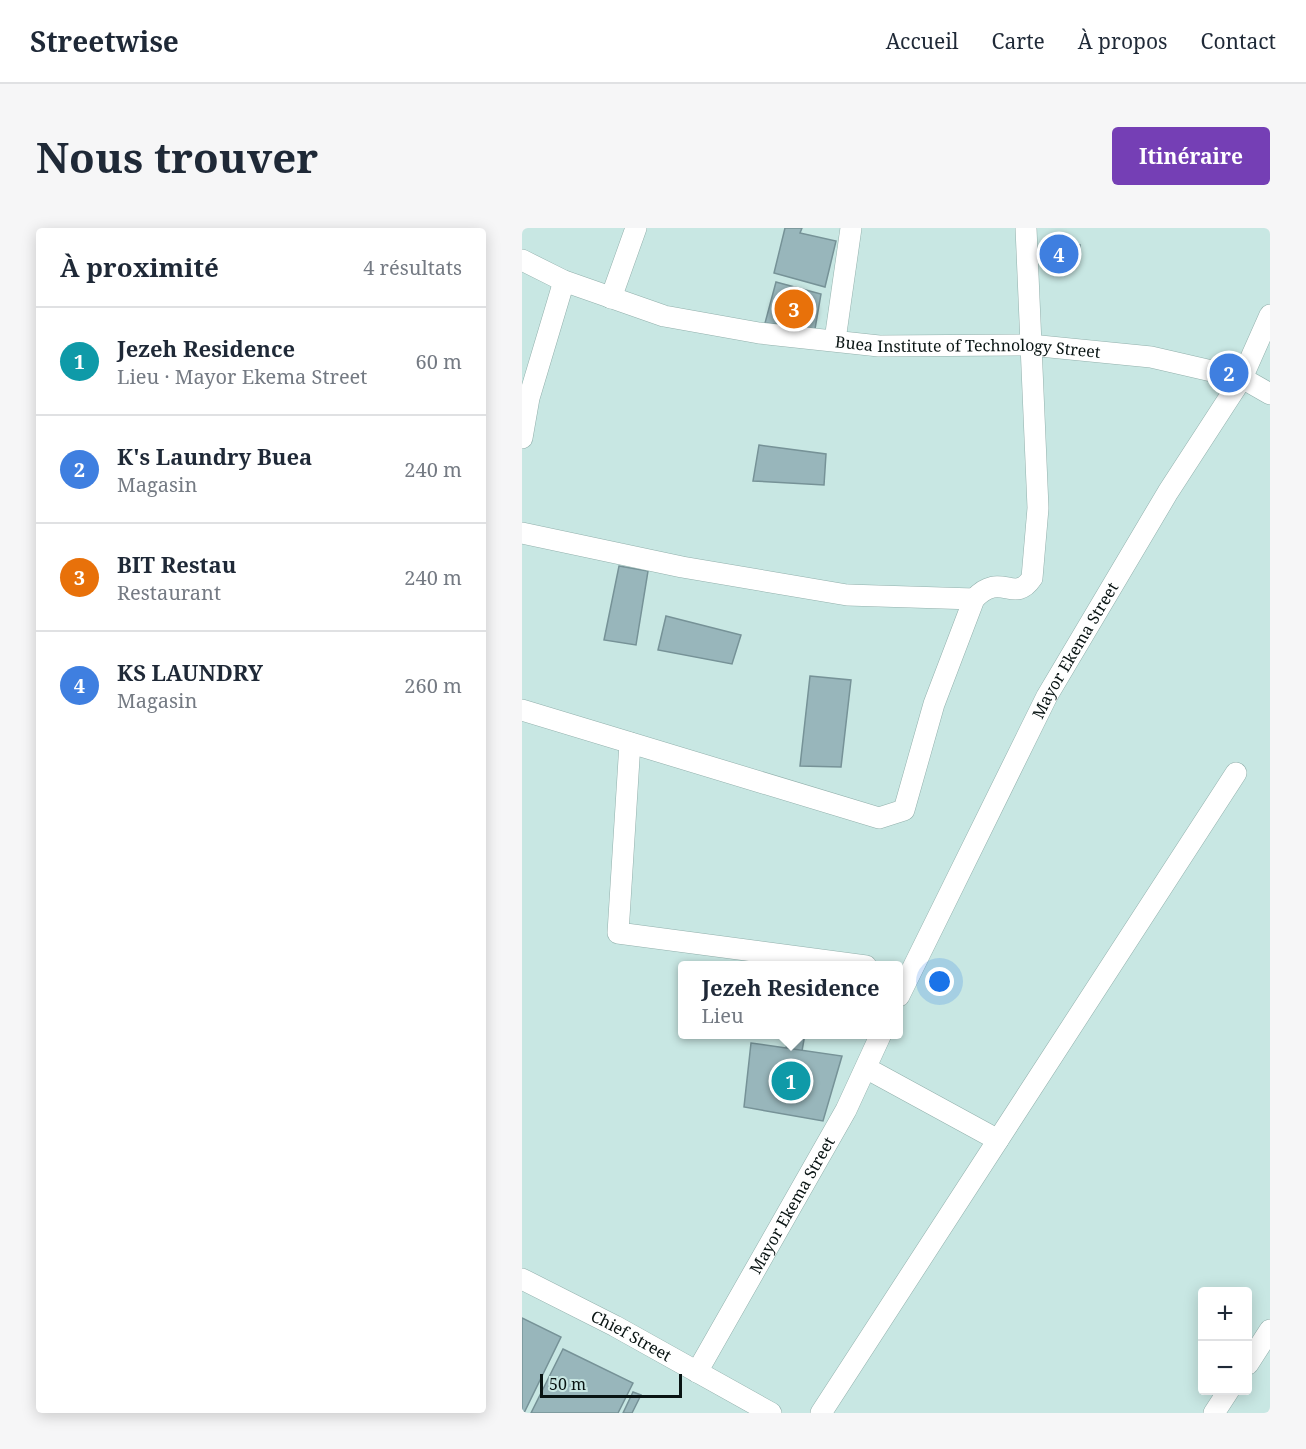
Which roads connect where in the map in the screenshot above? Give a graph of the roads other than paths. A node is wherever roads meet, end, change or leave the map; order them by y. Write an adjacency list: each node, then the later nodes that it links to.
1 (636, 228): 6 (street)
2 (851, 228): 8 (street)
3 (1026, 228): 9 (street)
4 (522, 260): 5 (street, Buea Institute of Technology Street)
5 (564, 281): 6 (street, Buea Institute of Technology Street); 12 (street)
6 (611, 298): 8 (street, Buea Institute of Technology Street)
7 (1270, 315): 10 (street, Mayor Ekema Street)
8 (835, 340): 9 (street, Buea Institute of Technology Street)
9 (1029, 345): 10 (street, Buea Institute of Technology Street); 14 (street)
10 (1242, 378): 11 (street, Buea Institute of Technology Street); 19 (street, Mayor Ekema Street)
11 (1270, 394)
12 (522, 438)
13 (522, 533): 14 (street)
14 (974, 600): 16 (street)
15 (522, 710): 16 (street)
16 (630, 743): 18 (street)
17 (1236, 773): 22 (street)
18 (828, 961)
19 (905, 970)
20 (879, 1039): 21 (street, Mayor Ekema Street)
21 (866, 1068): 22 (street); 26 (street, Mayor Ekema Street)
22 (998, 1140): 29 (street)
23 (522, 1279): 26 (street, Chief Street)
24 (1270, 1330): 25 (street)
25 (1252, 1358)
26 (697, 1372): 28 (street, Chief Street)
27 (1227, 1395): 30 (street)
28 (771, 1413)
29 (821, 1413)
30 (1214, 1413)

